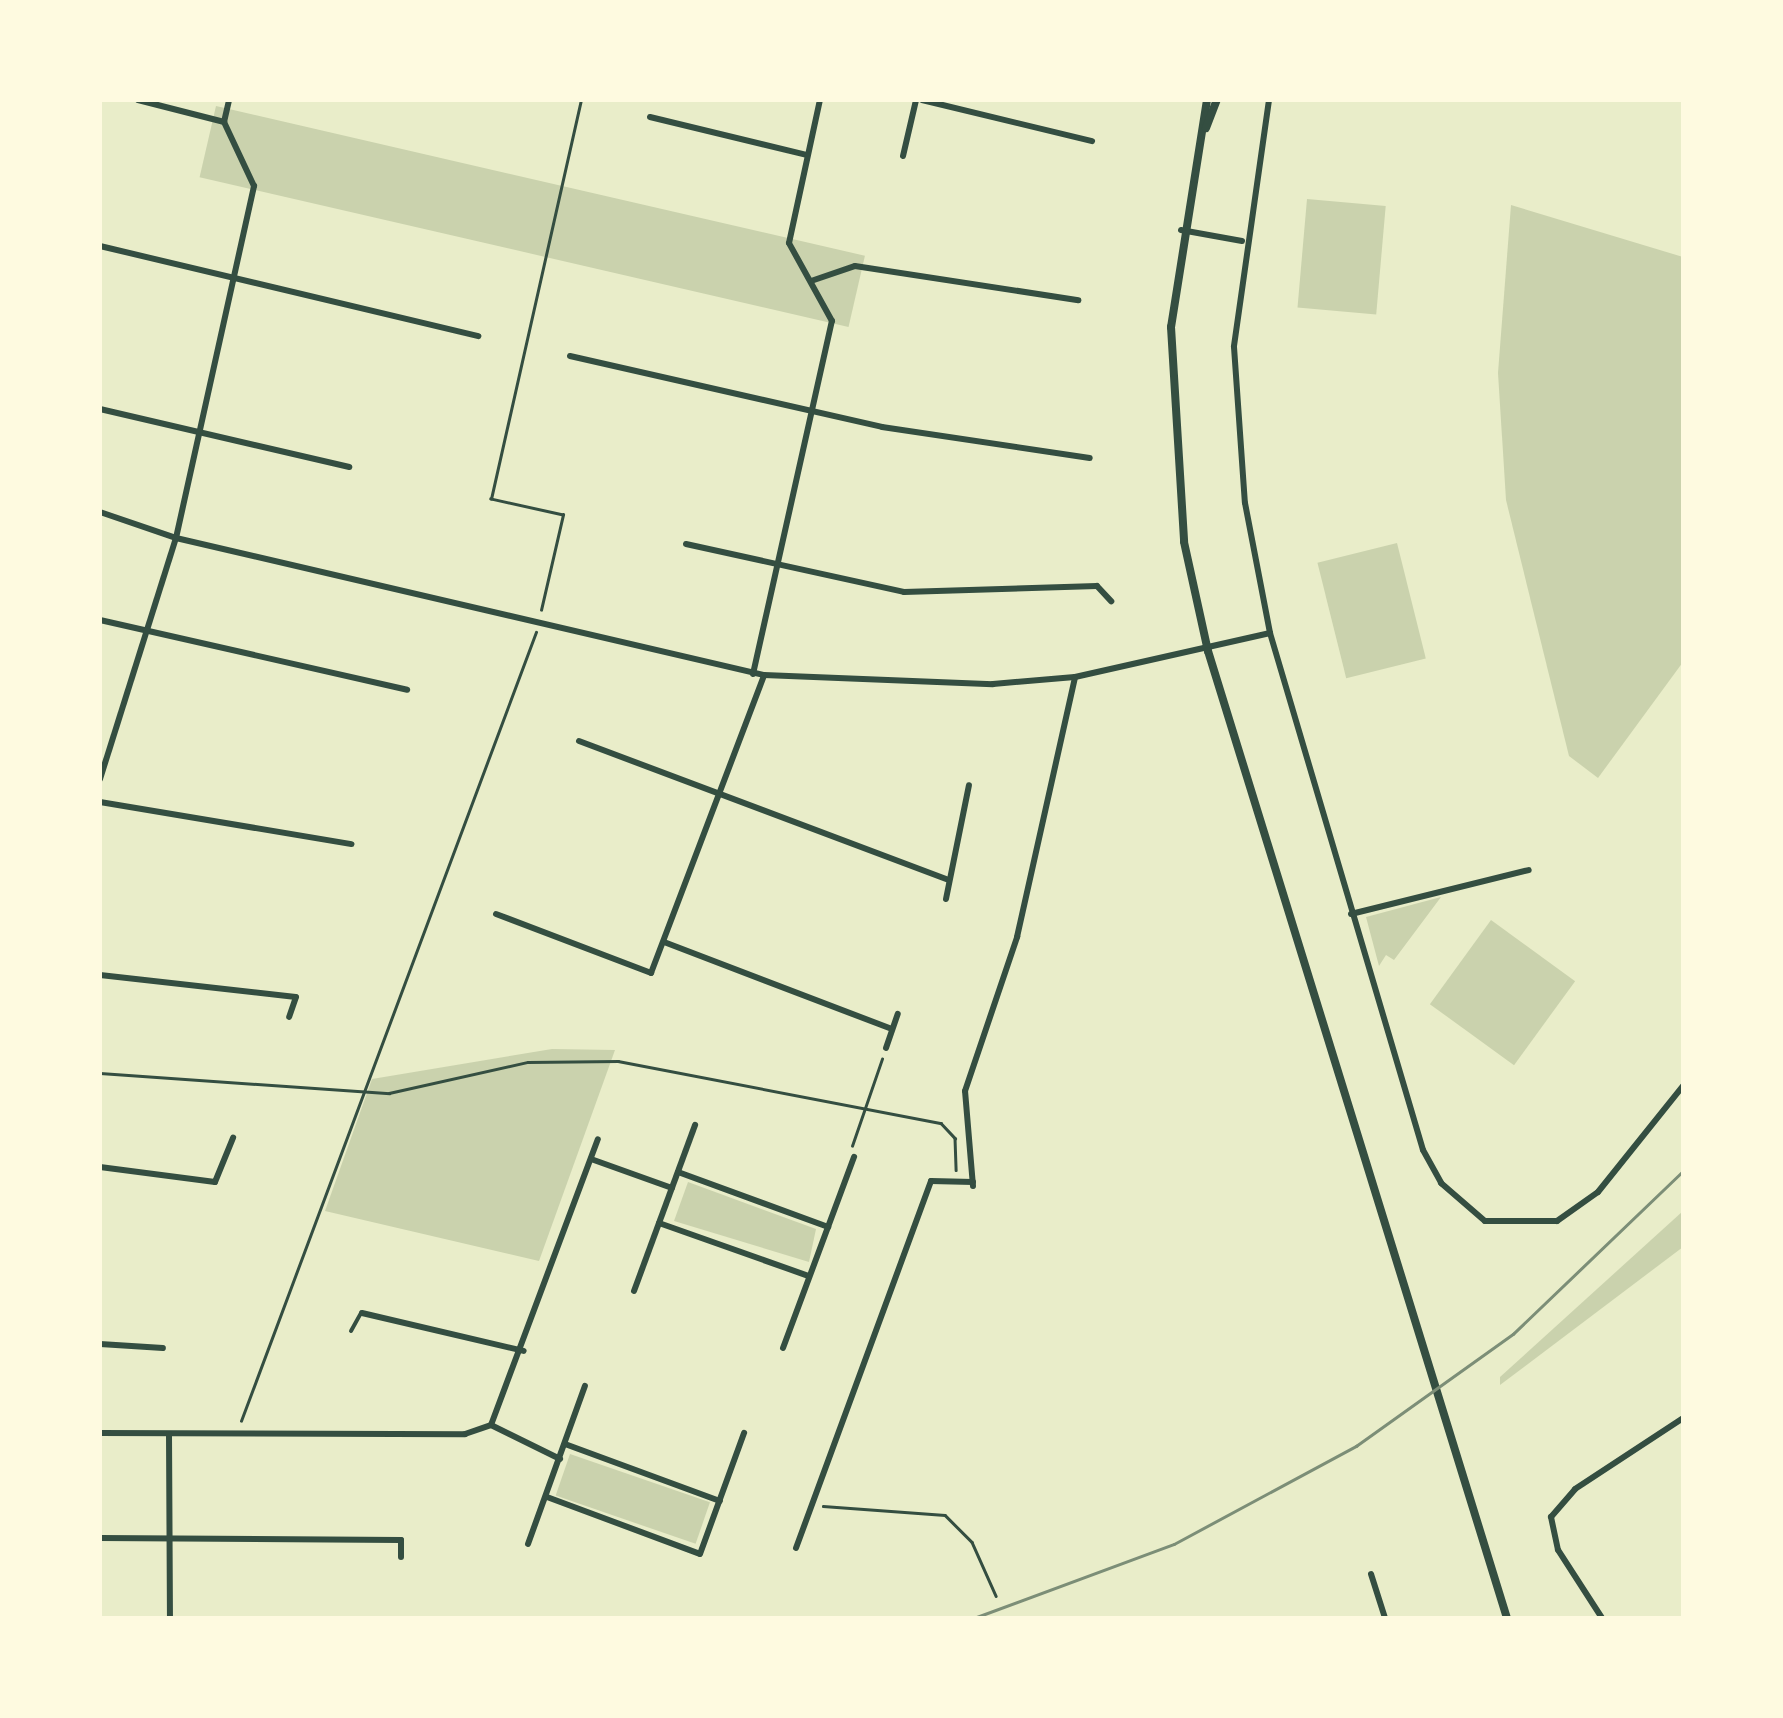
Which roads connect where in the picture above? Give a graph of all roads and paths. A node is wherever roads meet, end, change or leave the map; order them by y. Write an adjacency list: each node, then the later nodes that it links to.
1 (138, 100): 10 (street)
2 (229, 100): 10 (street)
3 (581, 100): 34 (path)
4 (820, 100): 13 (street)
5 (919, 100): 11 (street); 14 (street)
6 (1206, 100): 12 (street)
7 (1217, 100): 12 (street)
8 (1268, 100): 16 (street)
9 (650, 117): 13 (street)
10 (224, 122): 18 (street)
11 (1092, 141)
12 (1200, 141): 15 (street)
13 (807, 155): 19 (street)
14 (903, 156)
15 (1180, 230): 16 (street); 37 (street)
16 (1242, 241): 35 (street)
17 (100, 246): 18 (street)
18 (235, 277): 21 (street); 25 (street)
19 (811, 281): 20 (street); 24 (street)
20 (1078, 300)
21 (478, 336)
22 (570, 356): 24 (street)
23 (100, 410): 25 (street)
24 (812, 412): 26 (street); 31 (street)
25 (198, 434): 27 (street); 29 (street)
26 (1090, 458)
27 (350, 467)
28 (100, 512): 29 (street)
29 (176, 538): 34 (street); 36 (street)
30 (686, 544): 31 (street)
31 (777, 565): 32 (street); 38 (street)
32 (1112, 601)
33 (100, 620): 36 (street)
34 (538, 625): 38 (street); 61 (path)
35 (1270, 633): 37 (street); 52 (street)
36 (150, 634): 41 (street); 43 (street)
37 (1208, 651): 40 (street); 103 (street)
38 (752, 674): 39 (street)
39 (764, 675): 40 (street); 45 (street)
40 (1075, 676): 70 (street)
41 (407, 690)
42 (579, 741): 45 (street)
43 (100, 780)
44 (969, 785): 49 (street)
45 (720, 796): 49 (street); 53 (street)
46 (100, 802): 47 (street)
47 (352, 844)
48 (1529, 870): 52 (street)
49 (950, 880): 50 (street)
50 (946, 898)
51 (496, 914): 53 (street)
52 (1351, 914): 60 (street)
53 (664, 942): 57 (street)
54 (100, 975): 56 (street)
55 (898, 1014): 57 (street)
56 (290, 1017)
57 (892, 1028): 58 (street)
58 (886, 1048): 62 (path)
59 (100, 1072): 61 (path)
60 (1683, 1086)
61 (363, 1092): 62 (path); 85 (path)
62 (865, 1109): 66 (path); 70 (path)
63 (695, 1125): 69 (street)
64 (233, 1138): 68 (street)
65 (598, 1139): 67 (street)
66 (854, 1157): 73 (street)
67 (591, 1159): 71 (street); 81 (street)
68 (100, 1167)
69 (678, 1172): 71 (street); 73 (street)
70 (956, 1182): 93 (street)
71 (672, 1188): 72 (street)
72 (659, 1223): 74 (street); 75 (street)
73 (828, 1227): 74 (street)
74 (810, 1276): 80 (street)
75 (634, 1291)
76 (362, 1313): 77 (lane); 81 (street)
77 (351, 1330)
78 (100, 1344): 79 (street)
79 (163, 1348)
80 (782, 1348)
81 (524, 1351): 84 (street)
82 (585, 1386): 89 (street)
83 (1683, 1418): 104 (street)
84 (491, 1425): 85 (street); 90 (street)
85 (240, 1432): 88 (street)
86 (100, 1433): 88 (street)
87 (744, 1433): 92 (street)
88 (169, 1434): 95 (street)
89 (565, 1444): 90 (street); 92 (street)
90 (560, 1458): 91 (street)
91 (547, 1497): 92 (street); 96 (street)
92 (720, 1501)
93 (812, 1506): 97 (street); 100 (path)
94 (100, 1538): 95 (street)
95 (171, 1538): 98 (street); 101 (street)
96 (528, 1544)
97 (796, 1548)
98 (401, 1557)
99 (1372, 1574): 102 (street)
100 (996, 1596)
101 (170, 1618)
102 (1384, 1618)
103 (1507, 1618)
104 (1602, 1618)

